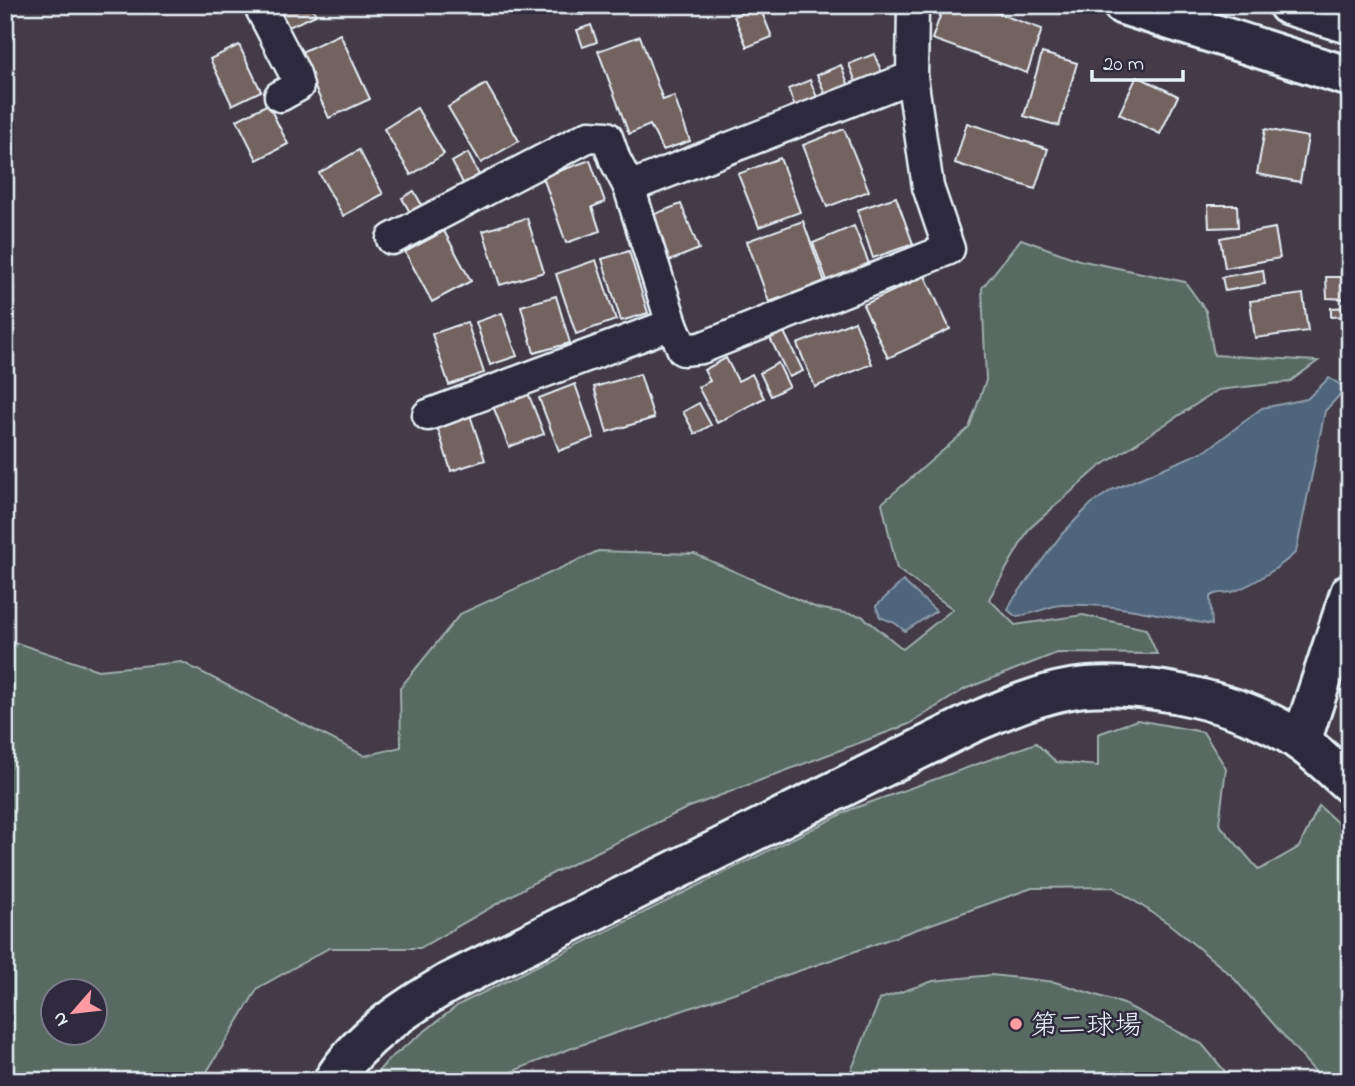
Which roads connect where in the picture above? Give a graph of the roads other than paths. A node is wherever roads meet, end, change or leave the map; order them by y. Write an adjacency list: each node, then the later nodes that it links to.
1 (259, 5): 8 (street)
2 (913, 5): 6 (street)
3 (1123, 5): 7 (main road)
4 (1288, 5): 5 (main road)
5 (1350, 24)
6 (912, 77): 9 (street); 11 (street)
7 (1350, 77)
8 (280, 96)
9 (629, 187): 10 (street); 11 (street)
10 (392, 239)
11 (672, 324): 12 (street)
12 (428, 415)
13 (1350, 593): 14 (main road)
14 (1301, 742): 15 (main road); 16 (main road)
15 (1350, 783)
16 (333, 1081)

